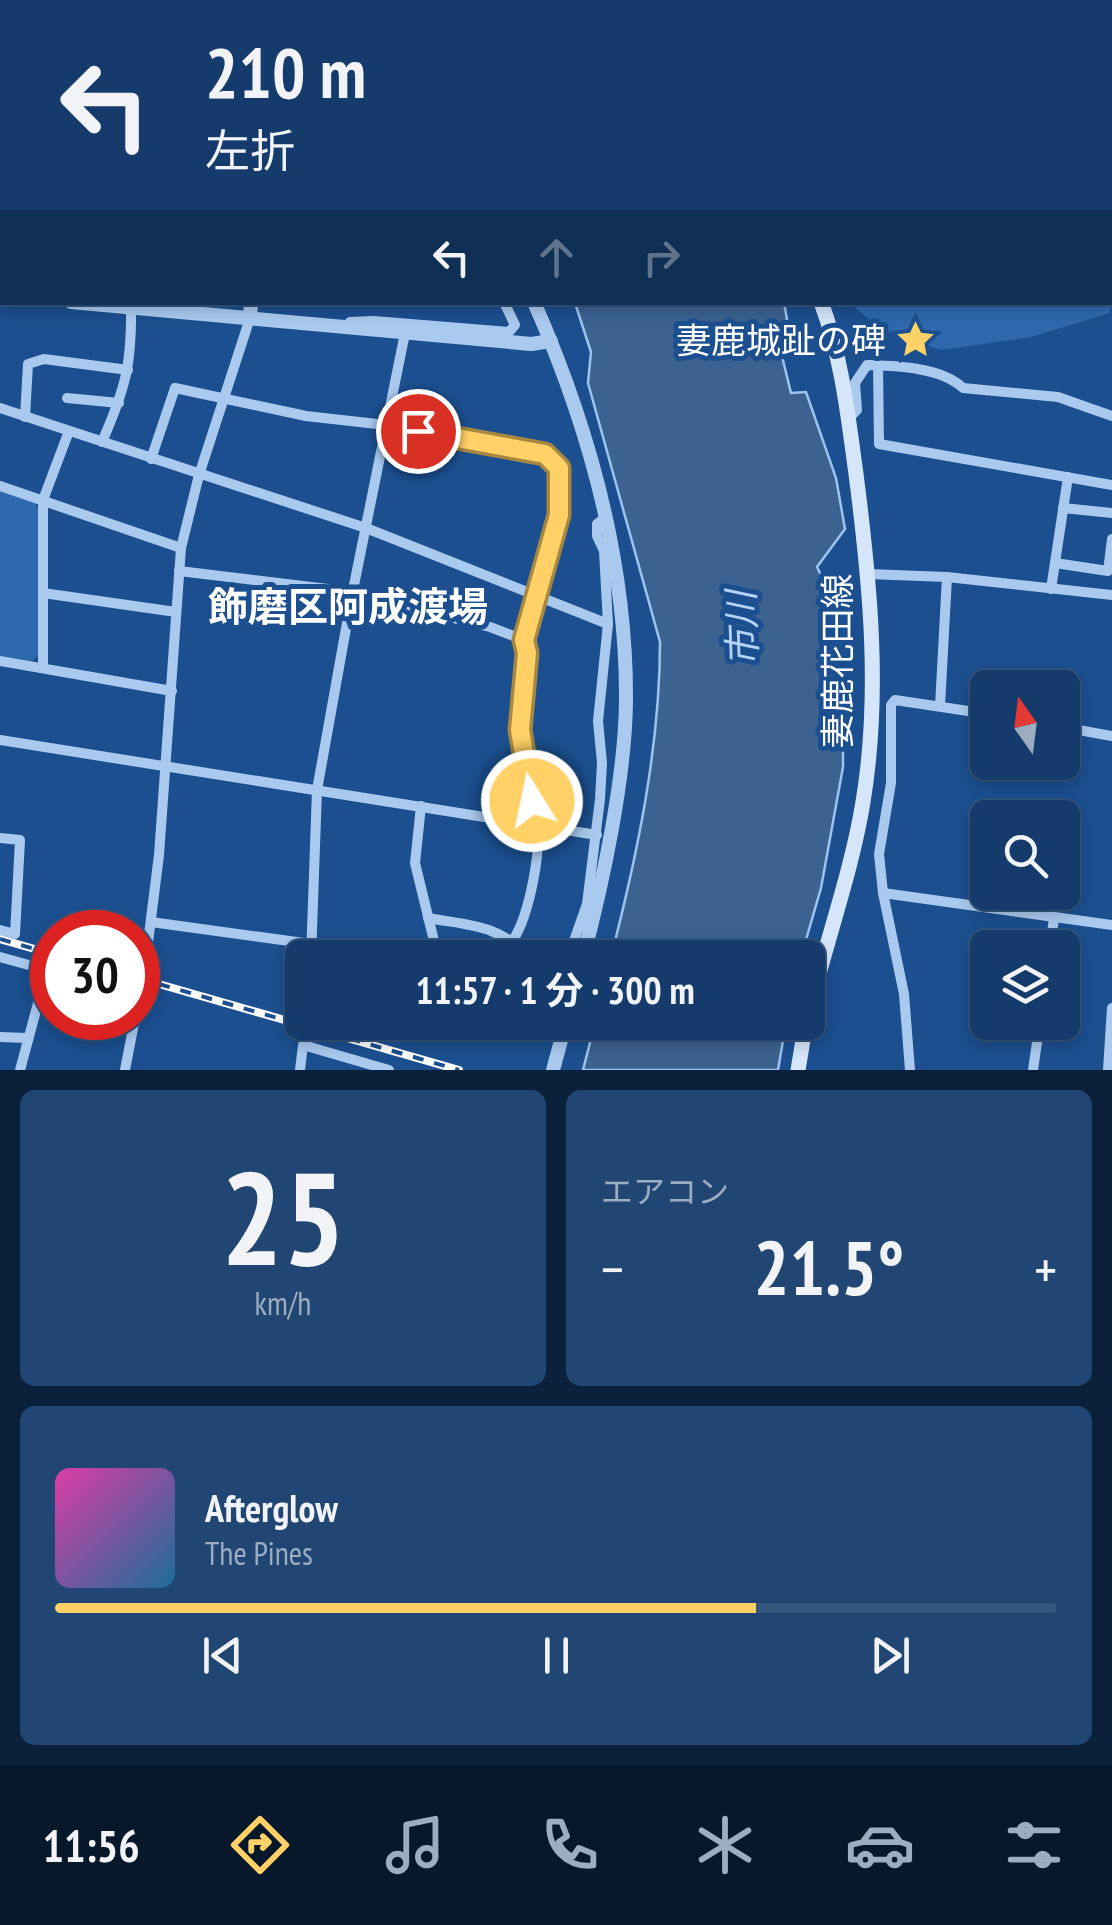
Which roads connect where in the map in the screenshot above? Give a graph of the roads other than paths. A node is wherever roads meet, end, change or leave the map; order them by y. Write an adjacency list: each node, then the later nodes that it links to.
1 (0, 181): 2 (street)
2 (0, 213): 3 (street)
3 (0, 248)
4 (131, 305): 8 (street); 13 (street)
5 (505, 305): 9 (street)
6 (535, 305): 11 (street)
7 (821, 305): 20 (main road, 妻鹿花田線)
8 (251, 310): 9 (street); 15 (street)
9 (308, 325): 10 (street)
10 (405, 334): 11 (street); 21 (street)
11 (551, 341): 32 (street)
12 (878, 365): 18 (street); 20 (street); 26 (street)
13 (128, 370): 16 (street); 19 (street)
14 (68, 398): 16 (street)
15 (224, 398): 21 (street); 24 (street); 25 (street)
16 (119, 404): 23 (street)
17 (0, 408): 19 (street)
18 (1112, 416)
19 (25, 417): 22 (street)
20 (848, 419): 38 (main road, 妻鹿花田線)
21 (386, 425): 33 (street); 42 (street)
22 (69, 431): 23 (street); 29 (street)
23 (102, 442): 24 (street)
24 (152, 459): 25 (street)
25 (199, 474): 33 (street); 35 (street)
26 (1068, 477): 27 (street); 30 (street)
27 (1112, 484)
28 (0, 486): 29 (street)
29 (44, 500): 35 (street); 41 (street)
30 (1063, 508): 31 (street); 36 (street)
31 (1112, 514)
32 (606, 518): 46 (street); 63 (street)
33 (366, 528): 42 (street); 43 (street)
34 (1112, 539): 36 (street)
35 (181, 548): 37 (street)
36 (1055, 564): 40 (street)
37 (179, 571): 43 (street); 45 (street)
38 (868, 574): 39 (street); 77 (main road, 妻鹿花田線)
39 (947, 577): 40 (street); 51 (street)
40 (1051, 589): 44 (street)
41 (43, 593): 45 (street); 49 (street)
42 (537, 594): 46 (street); 47 (street)
43 (352, 595): 47 (street); 57 (street)
44 (1112, 596)
45 (176, 612): 50 (street)
46 (608, 624): 60 (street)
47 (524, 640): 59 (street)
48 (0, 662): 49 (street)
49 (43, 668): 50 (street)
50 (172, 691): 56 (street)
51 (940, 706): 52 (street); 62 (street)
52 (970, 711)
53 (1080, 730): 54 (street)
54 (1112, 736)
55 (0, 740): 56 (street)
56 (165, 767): 57 (street); 64 (street)
57 (317, 790): 58 (street); 72 (street)
58 (421, 806): 59 (street); 65 (street)
59 (538, 824): 60 (street); 74 (street)
60 (597, 835): 63 (street)
61 (0, 838): 69 (street)
62 (883, 894): 66 (street); 92 (street)
63 (591, 907): 75 (street); 76 (street)
64 (152, 910)
65 (428, 918): 73 (street); 74 (street)
66 (1054, 918): 68 (street); 70 (street)
67 (160, 923): 71 (street)
68 (1112, 925)
69 (0, 930)
70 (1052, 930)
71 (285, 940)
72 (311, 940)
73 (434, 940)
74 (513, 940)
75 (576, 940)
76 (586, 940)
77 (825, 955)
78 (0, 957): 81 (street)
79 (1112, 1008): 94 (street)
80 (0, 1036): 81 (street)
81 (27, 1038): 86 (street)
82 (130, 1040): 87 (street)
83 (561, 1040): 90 (street)
84 (803, 1040): 91 (main road, 妻鹿花田線)
85 (1037, 1040): 93 (street)
86 (20, 1070)
87 (124, 1070)
88 (300, 1070): 89 (street)
89 (389, 1070)
90 (553, 1070)
91 (798, 1070)
92 (910, 1070)
93 (1033, 1070)
94 (1108, 1070)

